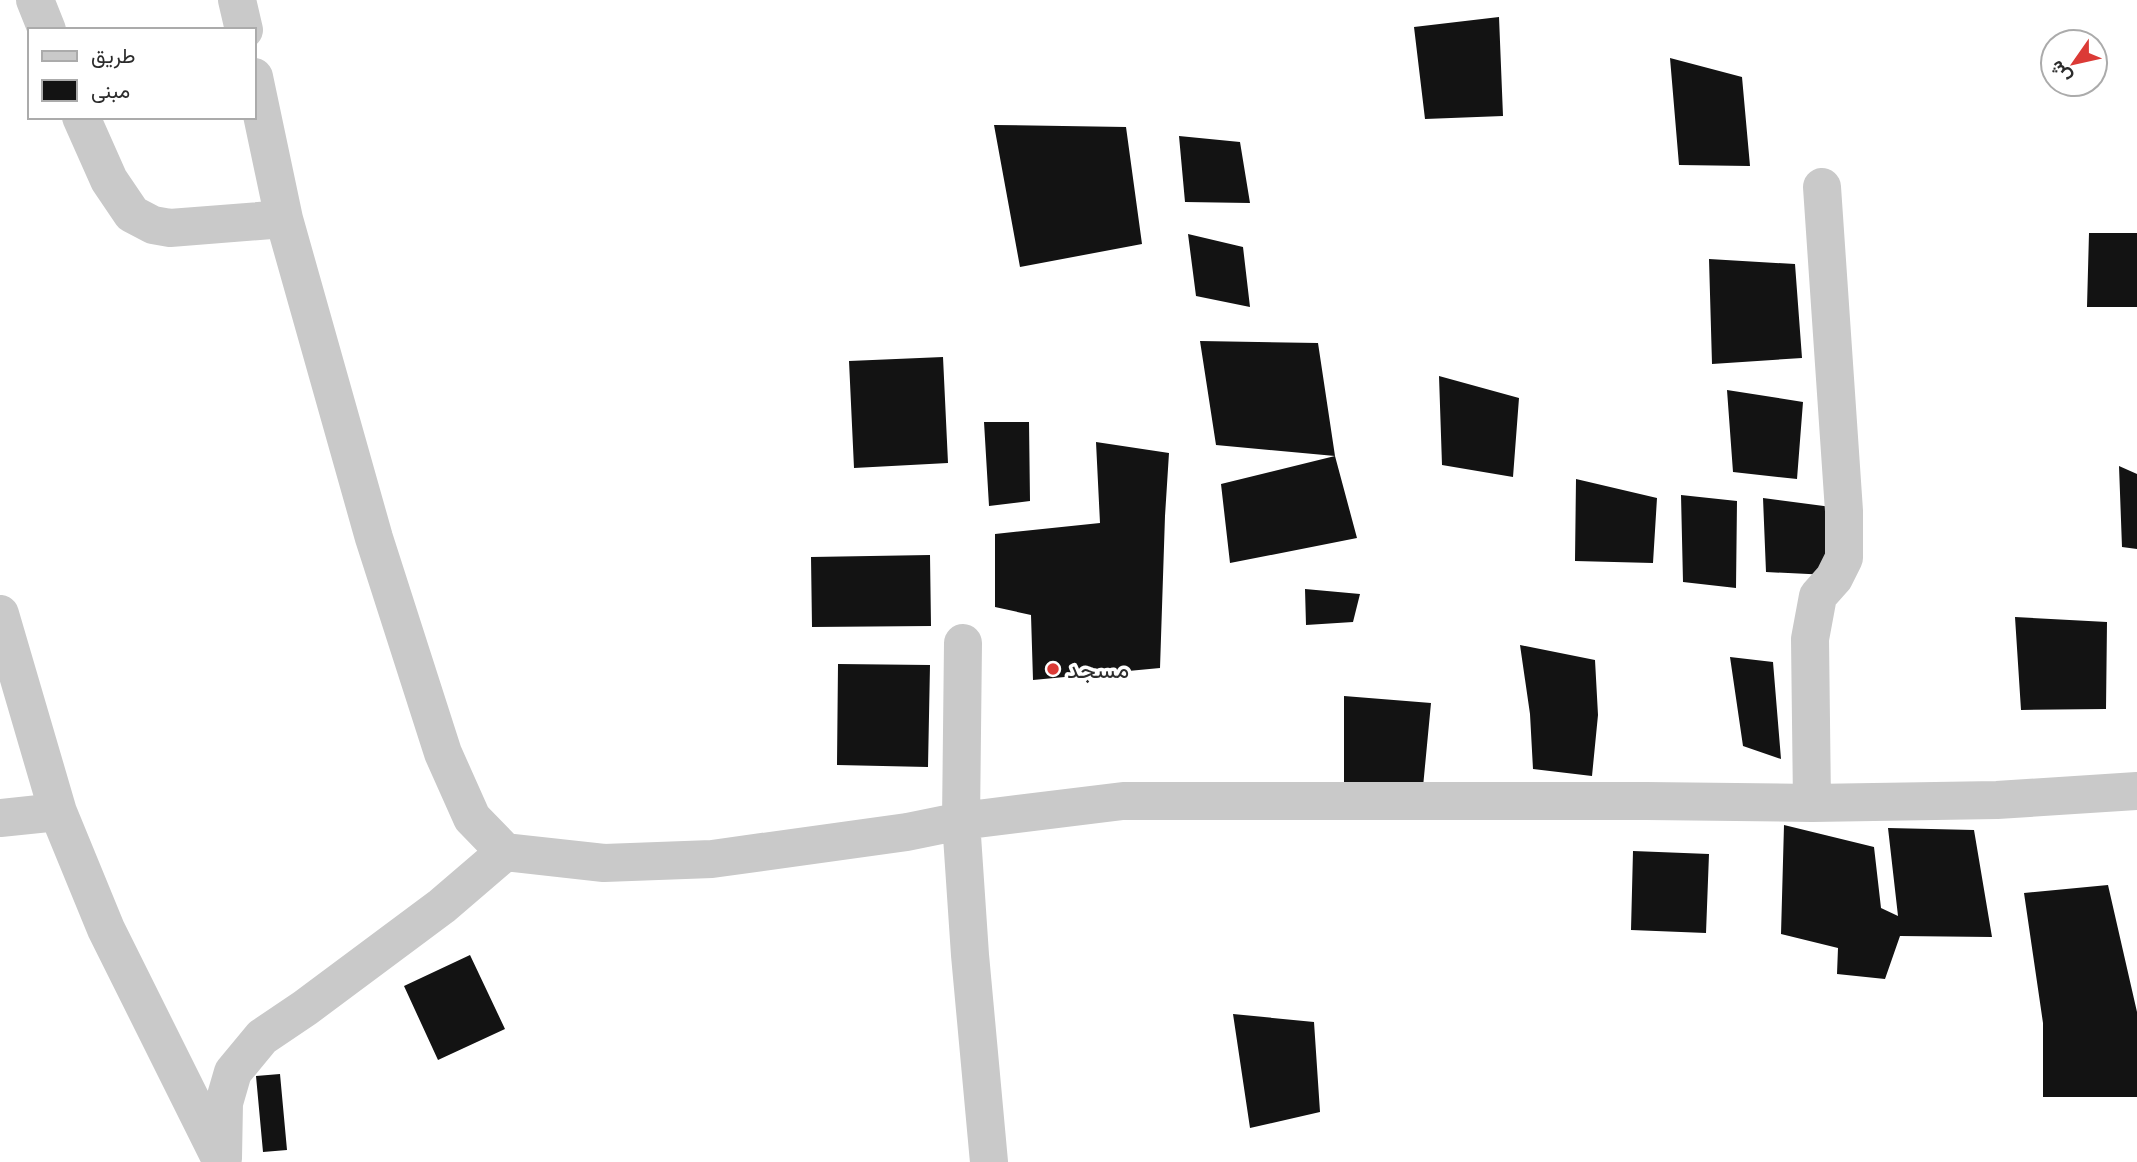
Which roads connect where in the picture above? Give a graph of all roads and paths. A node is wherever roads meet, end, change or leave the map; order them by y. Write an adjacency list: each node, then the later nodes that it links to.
1 (35, 0): 3 (street)
2 (237, 0): 4 (street)
3 (46, 28)
4 (244, 28)
5 (256, 86): 8 (street)
6 (82, 119): 8 (street)
7 (1822, 187): 12 (street)
8 (284, 219): 16 (street)
9 (0, 614): 13 (street)
10 (963, 643): 15 (street)
11 (2137, 791): 12 (street)
12 (1812, 803): 15 (street)
13 (58, 812): 14 (street); 17 (street)
14 (0, 818)
15 (961, 821): 16 (street); 18 (street)
16 (505, 852): 17 (street)
17 (223, 1162)
18 (989, 1162)

